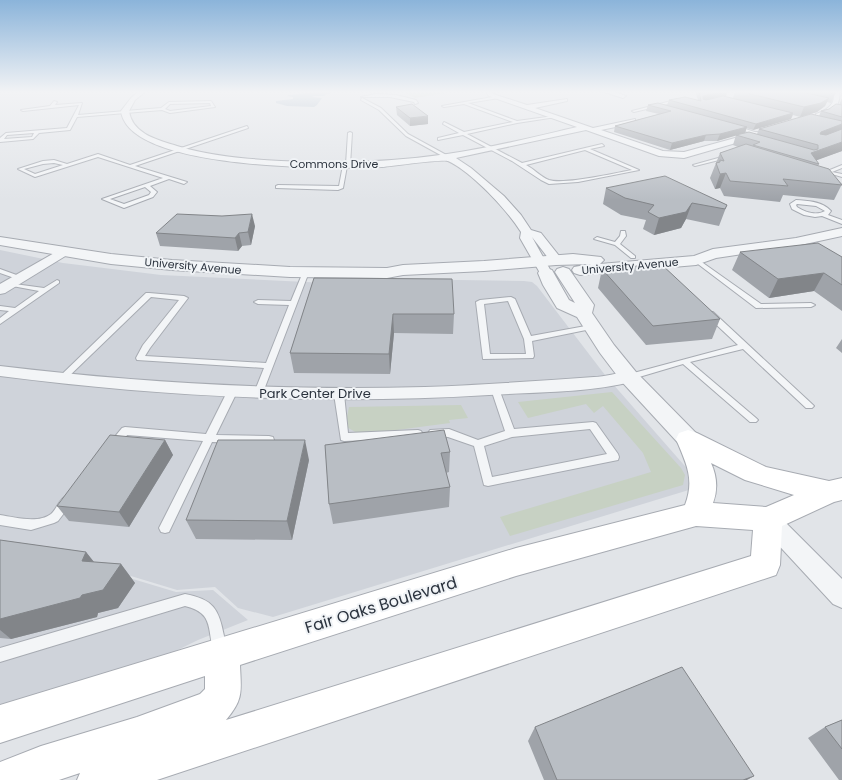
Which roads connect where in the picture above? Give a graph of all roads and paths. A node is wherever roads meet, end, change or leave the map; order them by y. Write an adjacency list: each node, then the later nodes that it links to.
1 (70, 127): 11 (lane)
2 (134, 127): 20 (street, Commons Drive)
3 (246, 127): 20 (lane)
4 (399, 127): 23 (lane)
5 (451, 127): 14 (lane)
6 (495, 127): 14 (lane)
7 (583, 127): 10 (street)
8 (597, 127): 10 (street, Commons Drive)
9 (737, 127): 12 (lane)
10 (588, 129): 15 (street); 19 (street, Commons Drive)
11 (38, 131): 11 (lane)
12 (762, 132): 15 (street)
13 (350, 133): 26 (lane)
14 (463, 135): 16 (lane); 19 (lane)
15 (743, 138): 17 (lane)
16 (440, 139)
17 (752, 140)
18 (602, 145): 21 (lane)
19 (492, 148): 23 (street, Commons Drive); 24 (lane)
20 (181, 149): 26 (street, Commons Drive); 28 (lane)
21 (586, 149): 24 (lane); 24 (lane)
22 (734, 156): 27 (lane)
23 (448, 157): 26 (street, Commons Drive); 46 (street)
24 (523, 164)
25 (67, 165): 25 (lane); 28 (lane)
26 (346, 165): 34 (lane)
27 (695, 165)
28 (131, 166): 31 (lane)
29 (842, 166): 30 (lane)
30 (842, 176)
31 (168, 178): 32 (lane); 33 (lane)
32 (184, 182)
33 (147, 186): 33 (lane)
34 (278, 186)
35 (824, 214): 35 (lane); 36 (lane)
36 (842, 222)
37 (623, 232): 41 (lane)
38 (842, 232): 43 (street, University Avenue)
39 (597, 239): 41 (lane)
40 (0, 241): 42 (street, University Avenue)
41 (617, 244): 44 (lane)
42 (63, 252): 48 (street, University Avenue); 50 (street)
43 (713, 254): 44 (street, University Avenue); 45 (street, University Avenue)
44 (633, 257): 46 (street, University Avenue)
45 (696, 260): 46 (street, University Avenue); 55 (lane)
46 (551, 266): 48 (street, University Avenue); 58 (street)
47 (0, 271): 50 (lane)
48 (306, 272): 53 (lane)
49 (57, 282): 51 (lane)
50 (9, 284): 51 (lane)
51 (46, 290): 57 (lane)
52 (258, 302): 53 (lane)
53 (294, 303): 63 (lane)
54 (701, 305): 61 (lane)
55 (811, 305)
56 (0, 308): 57 (lane)
57 (16, 310): 59 (lane)
58 (587, 320): 60 (lane); 65 (street)
59 (0, 322)
60 (528, 339): 60 (lane)
61 (744, 346): 62 (lane); 71 (lane)
62 (684, 361): 65 (lane); 72 (lane)
63 (269, 366): 66 (lane); 69 (lane)
64 (0, 371): 66 (street, Park Center Drive)
65 (629, 377): 67 (street, Park Center Drive); 75 (street)
66 (61, 379): 68 (street, Park Center Drive)
67 (495, 389): 70 (street, Park Center Drive); 73 (lane)
68 (232, 392): 69 (street, Park Center Drive); 74 (lane)
69 (259, 393): 70 (street, Park Center Drive)
70 (339, 394): 77 (lane)
71 (809, 406)
72 (753, 420)
73 (511, 433): 77 (lane); 77 (lane)
74 (210, 438): 76 (lane); 78 (lane); 84 (lane)
75 (688, 440): 79 (main road); 81 (main road)
76 (278, 441)
77 (478, 444)
78 (107, 453)
79 (835, 490): 82 (main road, Fair Oaks Boulevard)
80 (74, 494): 83 (lane)
81 (696, 514): 82 (main road, Fair Oaks Boulevard); 87 (main road, Fair Oaks Boulevard)
82 (768, 519): 85 (street); 90 (main road)
83 (0, 520)
84 (165, 528)
85 (842, 596)
86 (0, 655): 87 (lane)
87 (222, 655): 88 (main road, Fair Oaks Boulevard); 89 (main road)
88 (0, 724)
89 (4, 780)
90 (97, 780)

